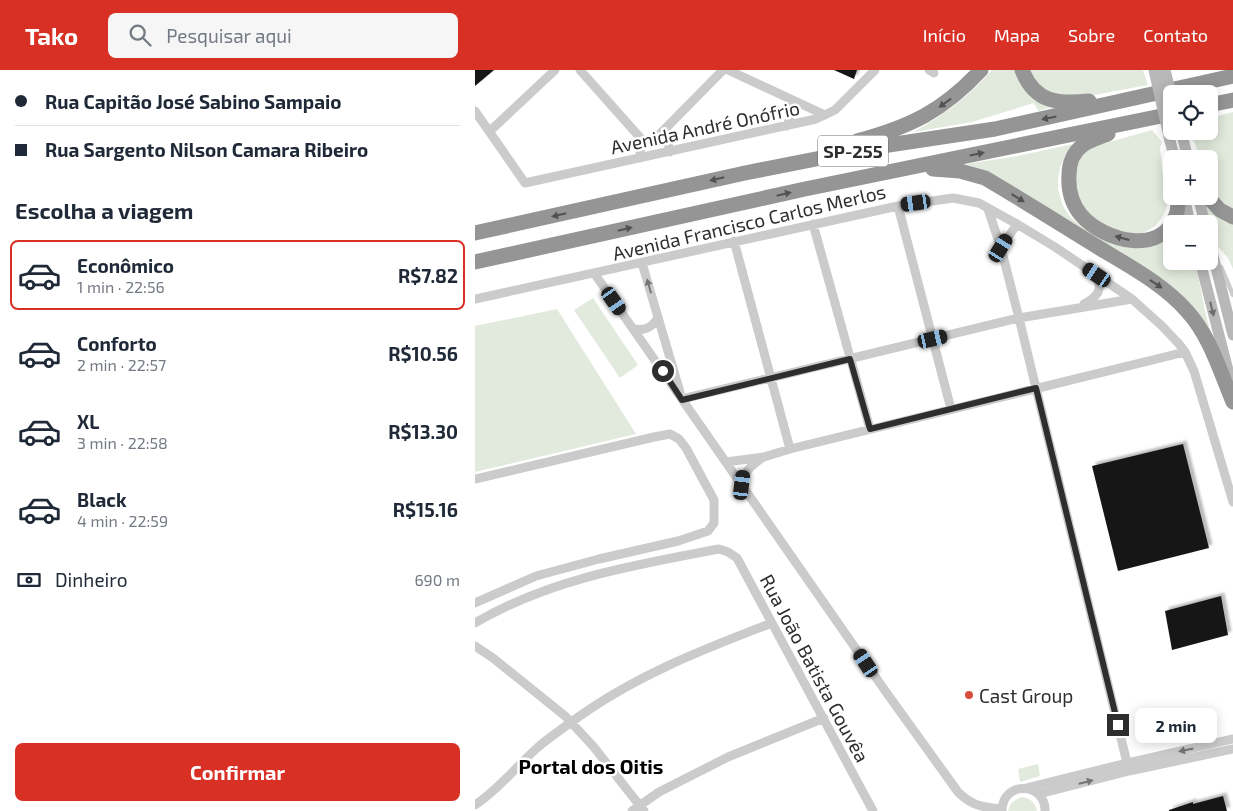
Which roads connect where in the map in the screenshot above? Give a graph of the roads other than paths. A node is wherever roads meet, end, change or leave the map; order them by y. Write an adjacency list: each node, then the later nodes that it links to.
1 (555, 70): 25 (street)
2 (580, 70): 27 (street)
3 (723, 70): 26 (street)
4 (728, 70): 15 (street)
5 (875, 70): 21 (street, Avenida André Onófrio)
6 (981, 70): 31 (highway, one-way to 31)
7 (1022, 70): 14 (highway)
8 (1154, 70): 28 (main road, bridge)
9 (1165, 70): 13 (main road, bridge)
10 (1233, 71): 12 (highway)
11 (1233, 76): 12 (highway, SP-255)
12 (1193, 84): 14 (highway, SP-255)
13 (1169, 85)
14 (1138, 96): 31 (highway, SP-255, one-way to 31)
15 (787, 98): 21 (street); 24 (street)
16 (1233, 100): 17 (highway)
17 (1218, 104)
18 (1233, 105): 19 (highway)
19 (1218, 106)
20 (475, 111): 25 (street)
21 (825, 115): 24 (street, Avenida André Onófrio)
22 (1163, 116): 23 (highway, SP-255)
23 (1150, 118): 32 (highway, SP-255, one-way to 23); 33 (highway, one-way to 23)
24 (787, 126): 29 (street, Avenida André Onófrio)
25 (490, 131): 30 (street, Avenida André Onófrio)
26 (659, 138): 27 (street); 29 (street)
27 (644, 142): 30 (street)
28 (1173, 150)
29 (670, 152): 30 (street, Avenida André Onófrio)
30 (640, 158)
31 (745, 173): 40 (highway, SP-255, one-way to 40)
32 (854, 179): 43 (highway, SP-255, one-way to 32); 65 (highway, one-way to 65)
33 (1177, 205)
34 (1215, 205): 37 (highway)
35 (898, 206): 36 (street, Avenida Francisco Carlos Merlos); 38 (street, Avenida Francisco Carlos Merlos); 58 (street)
36 (988, 208): 39 (street, Avenida Francisco Carlos Merlos); 42 (street)
37 (1233, 218)
38 (813, 224): 41 (street, Avenida Francisco Carlos Merlos); 60 (street)
39 (1017, 224): 42 (street); 49 (street, Avenida Francisco Carlos Merlos)
40 (475, 233)
41 (734, 241): 44 (street, Avenida Francisco Carlos Merlos); 61 (street)
42 (1001, 248): 55 (street)
43 (475, 262)
44 (642, 263): 48 (street, Avenida Francisco Carlos Merlos); 54 (street, one-way to 44)
45 (1218, 263): 50 (lane)
46 (1202, 270): 63 (main road, one-way to 63)
47 (1217, 270): 57 (main road)
48 (595, 273): 51 (street, Avenida Francisco Carlos Merlos); 56 (street)
49 (1097, 275): 52 (street, Avenida Francisco Carlos Merlos); 53 (street)
50 (1233, 295)
51 (475, 299)
52 (1132, 299): 53 (street); 59 (street, Avenida Francisco Carlos Merlos)
53 (1077, 308): 55 (street)
54 (658, 318): 56 (street); 64 (street)
55 (1019, 318): 58 (street); 62 (street)
56 (633, 329): 64 (street)
57 (1233, 335)
58 (933, 339): 60 (street); 66 (street)
59 (1185, 352): 62 (street); 73 (street, Avenida Francisco Carlos Merlos)
60 (850, 359): 61 (street); 67 (street)
61 (771, 378): 64 (street); 68 (street)
62 (1036, 388): 66 (street); 84 (street)
63 (1233, 392)
64 (682, 400): 70 (street)
65 (1233, 402)
66 (951, 409): 67 (street)
67 (870, 429): 68 (street)
68 (790, 449): 69 (street)
69 (764, 457): 70 (street); 72 (street)
70 (726, 462): 72 (street)
71 (475, 480): 74 (street)
72 (742, 485): 89 (street)
73 (1233, 502)
74 (475, 604)
75 (475, 623): 76 (street, Rua João Batista Gouvêa)
76 (772, 623): 78 (street, Rua João Batista Gouvêa); 79 (street)
77 (475, 646): 79 (street)
78 (824, 718): 88 (street); 90 (street, Rua João Batista Gouvêa)
79 (571, 722): 87 (street); 88 (street)
80 (1233, 739): 81 (street)
81 (1217, 743): 83 (street); 84 (street, one-way to 84)
82 (1233, 749): 83 (street)
83 (1220, 752): 84 (street)
84 (1128, 767): 85 (street); 86 (street, one-way to 84)
85 (1026, 788): 86 (street); 89 (street)
86 (1039, 794): 91 (street)
87 (475, 805)
88 (639, 809)
89 (1002, 810)
90 (873, 811)
91 (1045, 811)

